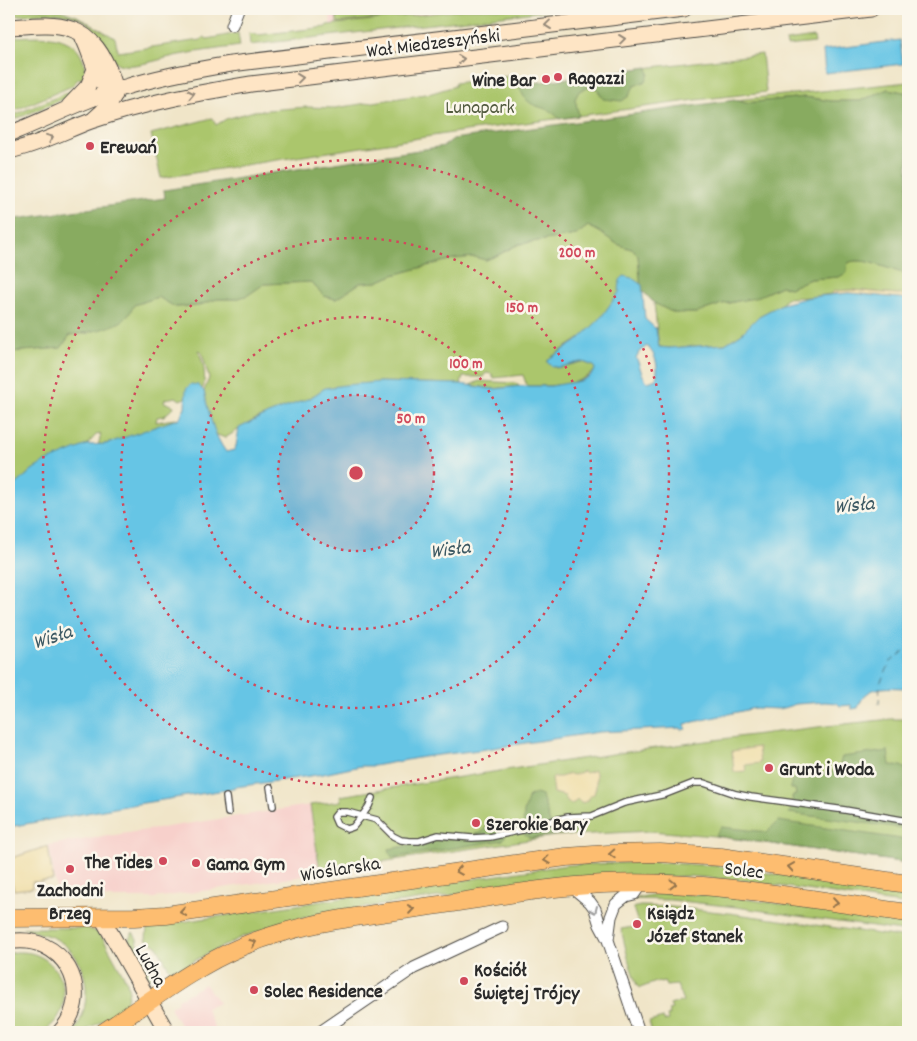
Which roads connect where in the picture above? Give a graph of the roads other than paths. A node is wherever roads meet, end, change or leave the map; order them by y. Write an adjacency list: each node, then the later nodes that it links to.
1 (238, 9): 4 (street)
2 (684, 9): 8 (main road, Wał Miedzeszyński, one-way to 8)
3 (871, 9): 10 (main road, Wał Miedzeszyński, one-way to 3)
4 (232, 25)
5 (9, 27): 6 (main road)
6 (97, 62): 7 (main road); 9 (main road); 11 (main road)
7 (111, 73): 8 (main road); 9 (main road)
8 (138, 84): 9 (main road, Wał Miedzeszyński)
9 (113, 93): 10 (main road); 11 (main road, Wał Miedzeszyński); 12 (main road)
10 (143, 105): 12 (main road, Wał Miedzeszyński)
11 (65, 110): 13 (main road, Wał Miedzeszyński)
12 (91, 122): 14 (main road, Wał Miedzeszyński, one-way to 12)
13 (9, 134)
14 (9, 151)
15 (270, 787): 18 (lane)
16 (226, 797): 19 (lane)
17 (372, 798): 20 (lane)
18 (273, 806)
19 (228, 813)
20 (362, 816): 20 (lane); 21 (lane)
21 (908, 821)
22 (587, 856): 24 (main road, Solec, one-way to 22); 28 (main road, Wioślarska, one-way to 28)
23 (641, 884): 25 (main road, Solec); 26 (main road, Solec, one-way to 26); 30 (street)
24 (908, 884)
25 (572, 887): 30 (street, one-way to 30); 32 (main road, one-way to 25)
26 (908, 913)
27 (9, 918): 28 (main road, Wioślarska)
28 (102, 918): 32 (main road, Ludna)
29 (502, 926): 36 (street)
30 (608, 940): 37 (street)
31 (15, 942): 33 (main road)
32 (149, 1001): 34 (main road); 35 (main road, Ludna)
33 (60, 1032)
34 (104, 1032)
35 (167, 1032)
36 (320, 1032)
37 (639, 1032)

